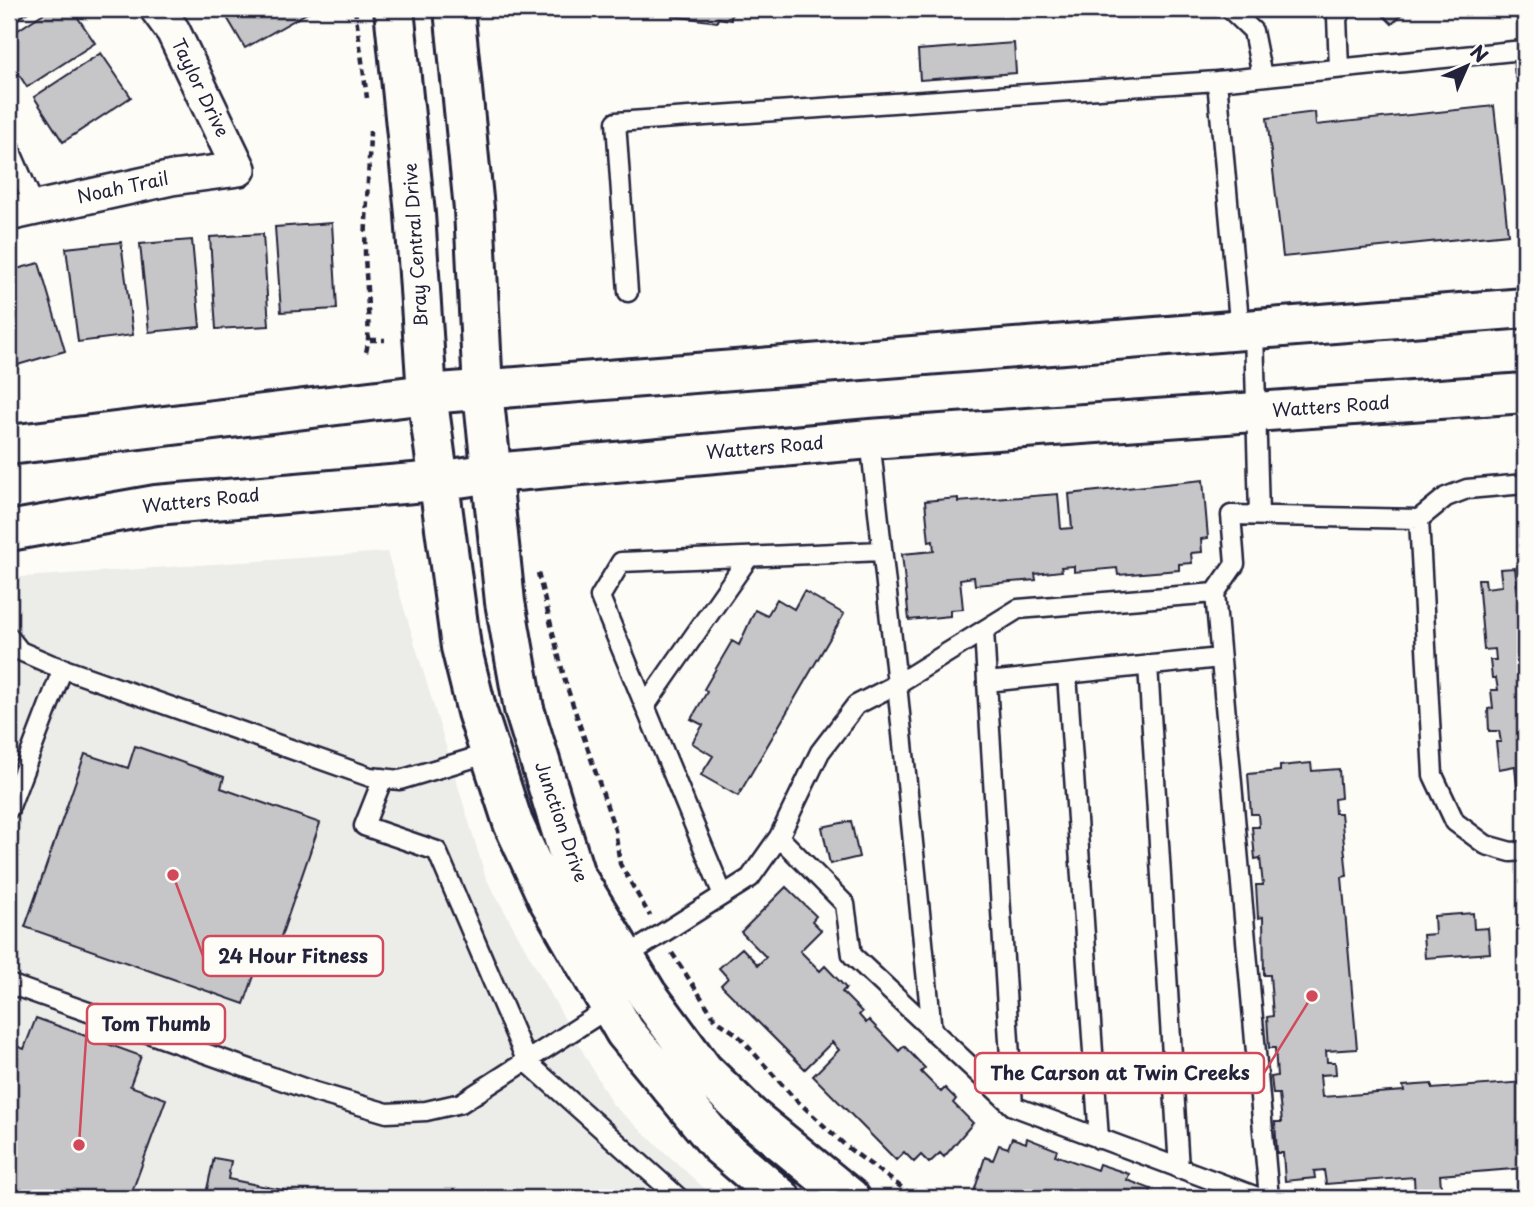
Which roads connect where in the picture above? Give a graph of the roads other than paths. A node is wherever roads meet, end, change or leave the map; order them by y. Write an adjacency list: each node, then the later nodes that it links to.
1 (157, 9): 12 (street, Taylor Drive)
2 (394, 9): 19 (main road, Bray Central Drive)
3 (454, 9): 17 (main road)
4 (1230, 9): 9 (lane)
5 (1345, 9): 7 (lane)
6 (1524, 50): 7 (lane); 8 (lane)
7 (1339, 68): 9 (lane)
8 (1525, 72)
9 (1262, 76): 10 (lane)
10 (1217, 81): 14 (lane); 16 (lane)
11 (9, 147): 13 (lane)
12 (239, 169): 13 (street, Noah Trail)
13 (22, 210)
14 (628, 292)
15 (1525, 308): 16 (main road)
16 (1247, 331): 17 (main road); 20 (lane)
17 (483, 391): 19 (main road); 23 (main road)
18 (1525, 393): 20 (main road, Watters Road)
19 (426, 394): 22 (main road); 24 (main road, Bray Central Drive)
20 (1259, 412): 21 (main road, Watters Road); 26 (lane)
21 (870, 439): 23 (main road, Watters Road); 29 (lane)
22 (9, 444)
23 (493, 473): 24 (main road, Watters Road); 48 (main road, Junction Drive)
24 (437, 481): 28 (main road, Watters Road); 41 (main road)
25 (1525, 484): 27 (lane)
26 (1259, 515): 27 (lane); 31 (lane)
27 (1419, 519): 46 (lane)
28 (9, 531)
29 (882, 551): 30 (lane); 39 (lane)
30 (748, 556): 40 (lane); 40 (lane)
31 (1215, 593): 32 (lane); 34 (lane)
32 (984, 630): 38 (lane); 39 (lane)
33 (9, 637): 36 (lane)
34 (1220, 658): 35 (lane); 60 (lane)
35 (1148, 665): 37 (lane); 55 (lane)
36 (63, 668): 42 (lane); 43 (lane)
37 (1067, 674): 38 (lane); 54 (lane)
38 (987, 682): 53 (lane)
39 (897, 684): 45 (lane); 51 (lane)
40 (645, 706): 47 (lane)
41 (491, 753): 42 (lane); 44 (main road)
42 (383, 778): 52 (lane)
43 (9, 809)
44 (513, 823): 48 (main road); 50 (main road)
45 (779, 837): 47 (lane); 51 (lane)
46 (1525, 851)
47 (723, 895): 48 (lane)
48 (625, 957): 58 (main road, Junction Drive)
49 (9, 984): 52 (lane)
50 (610, 1007): 52 (lane); 57 (main road)
51 (932, 1031): 53 (lane)
52 (527, 1062): 56 (lane)
53 (1013, 1106): 54 (lane)
54 (1099, 1139): 55 (lane)
55 (1179, 1168): 59 (lane)
56 (679, 1198)
57 (781, 1198)
58 (850, 1198)
59 (1260, 1198)
60 (1269, 1198)

